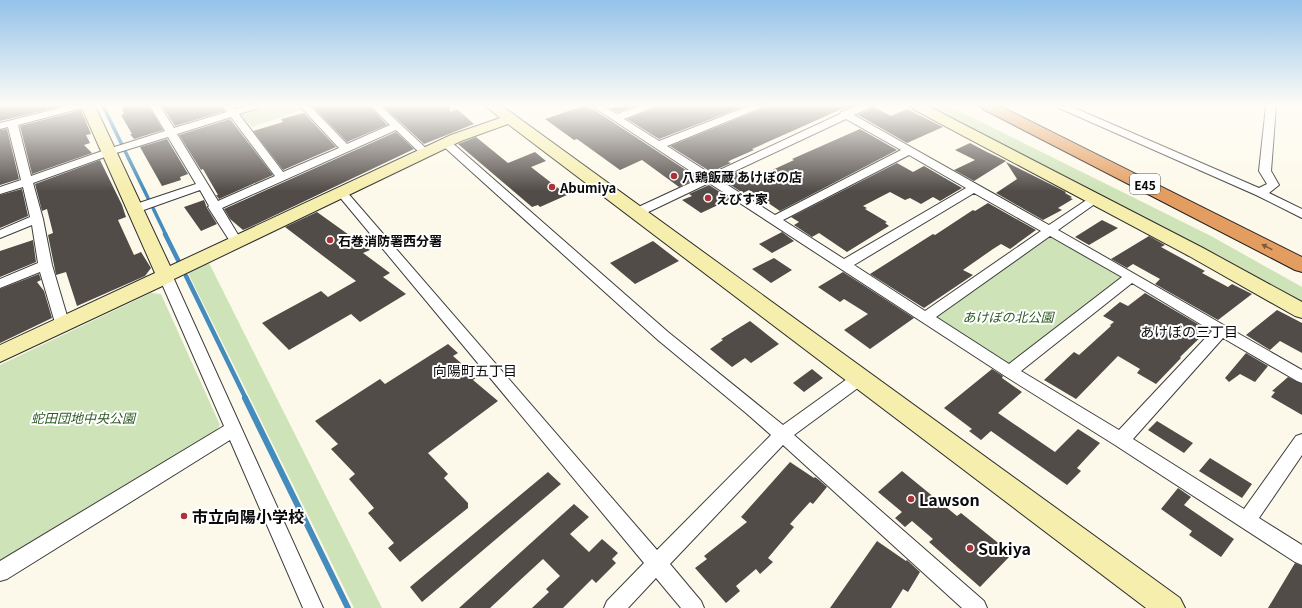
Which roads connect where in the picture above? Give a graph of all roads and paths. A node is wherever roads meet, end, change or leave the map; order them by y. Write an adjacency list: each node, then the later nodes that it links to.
1 (15, 134): 28 (street)
2 (101, 134): 24 (street)
3 (163, 134): 24 (street)
4 (171, 134): 29 (street)
5 (249, 134): 26 (street)
6 (332, 134): 22 (street)
7 (378, 134): 22 (street)
8 (406, 134): 25 (street)
9 (469, 134): 20 (street)
10 (531, 134): 37 (street)
11 (643, 134): 21 (street)
12 (687, 134): 21 (street)
13 (802, 134): 27 (street)
14 (880, 134): 23 (street)
15 (972, 134): 34 (street)
16 (1046, 134): 47 (highway, E45, one-way to 16)
17 (1070, 134): 44 (highway, E45)
18 (1127, 134): 33 (street)
19 (1268, 134): 33 (street)
20 (446, 143): 25 (street); 60 (street)
21 (660, 145): 27 (street)
22 (346, 149): 26 (street)
23 (908, 151): 30 (street); 40 (street)
24 (109, 152): 28 (street); 36 (street)
25 (426, 153): 32 (street)
26 (281, 177): 35 (street)
27 (711, 178): 37 (street); 40 (street)
28 (27, 182): 31 (street); 39 (street)
29 (201, 186): 35 (street); 36 (street)
30 (974, 188): 41 (street); 46 (street)
31 (0, 191)
32 (342, 193): 43 (street); 65 (street)
33 (1260, 193): 38 (street)
34 (1096, 199): 41 (street); 51 (street)
35 (214, 207): 43 (street)
36 (134, 209): 48 (street)
37 (638, 212): 58 (street)
38 (1302, 214)
39 (37, 219): 42 (street); 45 (street)
40 (774, 220): 46 (street)
41 (1050, 231): 49 (street); 52 (street)
42 (0, 234)
43 (236, 243): 48 (street)
44 (1302, 248)
45 (44, 265): 50 (street); 53 (street)
46 (844, 265): 52 (street)
47 (1302, 265)
48 (166, 277): 53 (street); 59 (street)
49 (1131, 277): 54 (street); 56 (street)
50 (0, 284)
51 (1302, 311)
52 (926, 318): 56 (street)
53 (63, 326): 55 (street)
54 (1222, 330): 57 (street); 61 (street)
55 (0, 354)
56 (1010, 372): 61 (street)
57 (1302, 377)
58 (860, 378): 60 (street); 71 (street)
59 (233, 429): 66 (street); 67 (street)
60 (782, 435): 65 (street); 70 (street)
61 (1121, 440): 63 (street)
62 (1299, 451): 63 (street)
63 (1246, 520): 64 (street)
64 (1302, 556)
65 (656, 563): 68 (street); 69 (street)
66 (0, 572)
67 (313, 608)
68 (614, 608)
69 (694, 608)
70 (977, 608)
71 (1170, 608)

